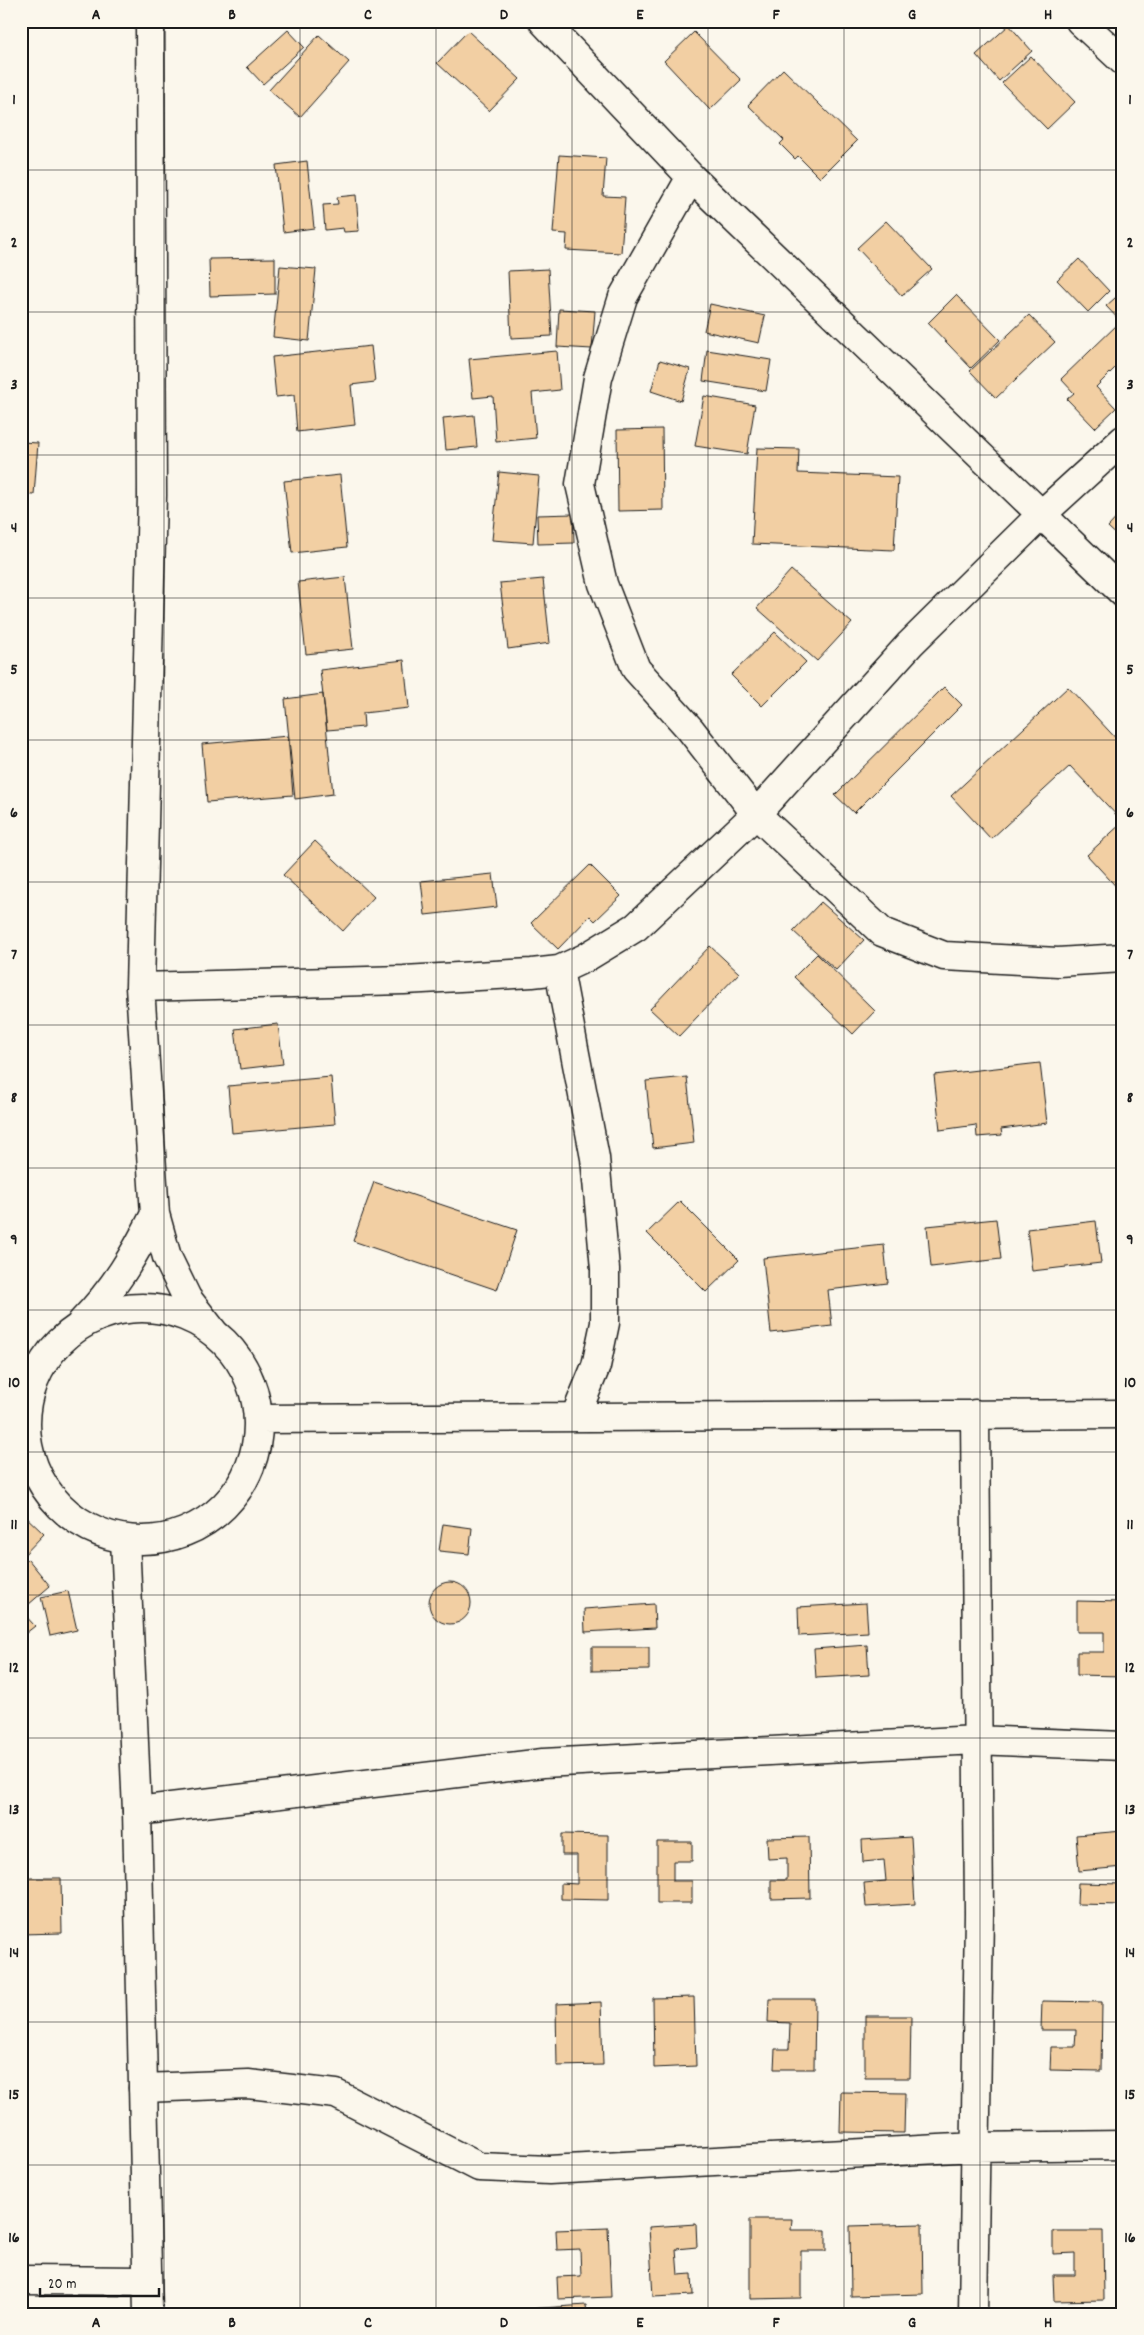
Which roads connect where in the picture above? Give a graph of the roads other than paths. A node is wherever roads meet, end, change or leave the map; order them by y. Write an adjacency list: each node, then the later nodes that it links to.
1 (150, 21): 12 (street)
2 (543, 21): 5 (street)
3 (1080, 21): 4 (street)
4 (1123, 61)
5 (691, 177): 7 (street); 9 (street)
6 (1123, 440): 7 (street)
7 (1042, 514): 8 (street); 9 (street)
8 (1123, 593)
9 (756, 814): 10 (street); 11 (street)
10 (1123, 958)
11 (559, 970): 12 (street); 19 (street)
12 (140, 987): 13 (street)
13 (155, 1214): 14 (street); 15 (street)
14 (75, 1330): 15 (street); 18 (street)
15 (216, 1334): 20 (street)
16 (975, 1414): 17 (street); 19 (street); 22 (street)
17 (1123, 1414)
18 (23, 1416): 21 (street)
19 (575, 1417): 20 (street)
20 (259, 1419): 21 (street)
21 (125, 1539): 24 (street)
22 (976, 1740): 23 (street); 24 (street); 27 (street)
23 (1123, 1746)
24 (137, 1811): 25 (street)
25 (142, 2088): 27 (street); 29 (street)
26 (1123, 2145): 27 (street)
27 (976, 2147): 31 (street)
28 (21, 2280): 29 (street)
29 (146, 2281): 30 (street)
30 (148, 2314)
31 (973, 2314)

